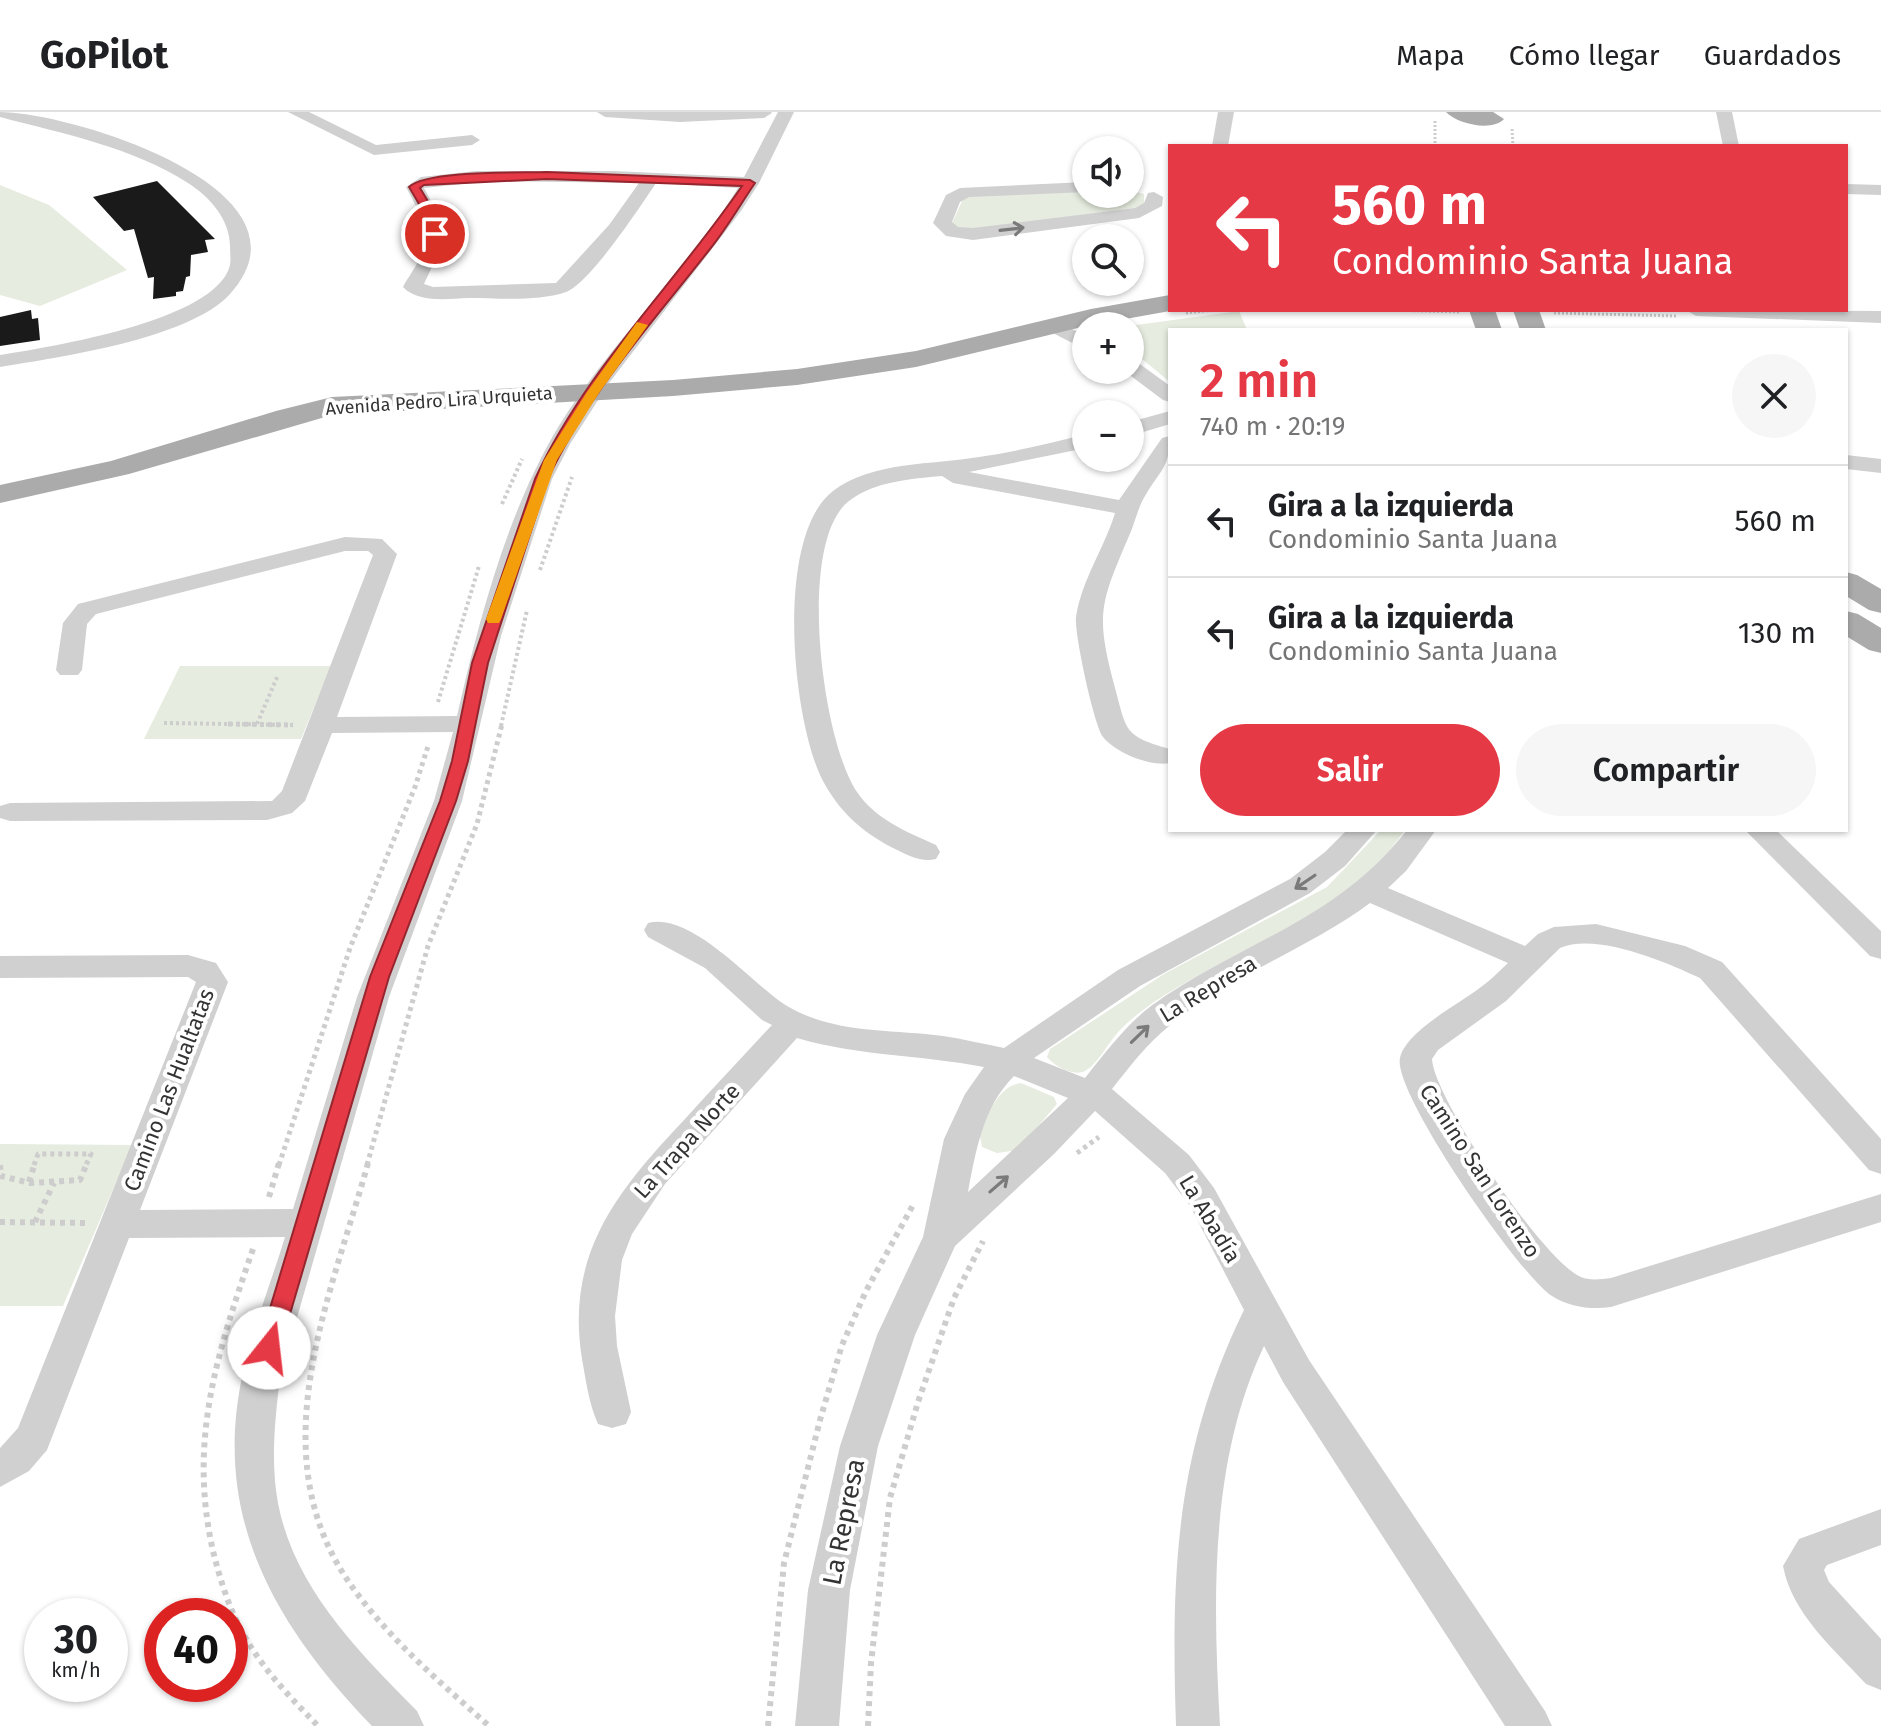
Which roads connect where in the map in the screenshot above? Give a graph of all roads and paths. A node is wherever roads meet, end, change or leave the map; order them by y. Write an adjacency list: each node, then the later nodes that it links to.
1 (1, 112): 32 (street)
2 (296, 112): 13 (street)
3 (605, 112): 11 (street)
4 (752, 112): 11 (street)
5 (786, 112): 6 (street); 11 (street); 18 (street)
6 (802, 112)
7 (1226, 112): 15 (street)
8 (1435, 112): 14 (path)
9 (1457, 112): 12 (main road); 14 (main road)
10 (1724, 112): 16 (street)
11 (764, 113)
12 (1493, 124)
13 (472, 140)
14 (1445, 141)
15 (1220, 144)
16 (1731, 144)
17 (651, 178): 17 (street); 18 (street)
18 (750, 183): 34 (street)
19 (1072, 188): 22 (street, one-way to 22)
20 (1848, 189): 21 (street)
21 (1881, 190)
22 (1155, 194)
23 (1168, 303): 24 (main road, Avenida Pedro Lira Urquieta)
24 (1132, 312)
25 (1473, 312): 30 (main road)
26 (1800, 312): 27 (street)
27 (1881, 317)
28 (1072, 324): 29 (main road, Avenida Pedro Lira Urquieta)
29 (1054, 326): 31 (street); 34 (main road, Avenida Pedro Lira Urquieta)
30 (1487, 328)
31 (1072, 336)
32 (0, 361)
33 (1144, 376): 35 (street)
34 (593, 392): 42 (main road, Avenida Pedro Lira Urquieta); 54 (street)
35 (1168, 394)
36 (1168, 418): 37 (street)
37 (1144, 425)
38 (1072, 444): 40 (street)
39 (1168, 446): 43 (street)
40 (931, 472): 43 (street); 61 (street)
41 (572, 475): 44 (path)
42 (0, 494)
43 (1128, 509): 56 (street)
44 (537, 581)
45 (1848, 583): 46 (main road)
46 (1881, 603)
47 (528, 606): 90 (path)
48 (1848, 622): 49 (main road)
49 (1881, 643)
50 (69, 670): 55 (street)
51 (278, 675): 53 (path)
52 (164, 723): 53 (path)
53 (257, 724): 55 (path)
54 (469, 724): 55 (street); 80 (street)
55 (322, 725): 57 (street)
56 (1163, 756)
57 (10, 812)
58 (1361, 832): 68 (street, La Represa, one-way to 68)
59 (1420, 832): 62 (street, La Represa)
60 (1761, 832): 64 (street)
61 (926, 852)
62 (1376, 884): 65 (street); 69 (street, La Represa, one-way to 62)
63 (659, 930): 67 (street, La Abadía)
64 (1881, 949)
65 (1537, 953): 72 (street, Camino San Lorenzo); 77 (street, Camino San Lorenzo)
66 (0, 967): 81 (street, Camino Las Hualtatas)
67 (792, 1023): 68 (street, La Abadía); 85 (street, La Trapa Norte)
68 (1009, 1061): 69 (street, La Abadía); 83 (street, La Represa)
69 (1091, 1094): 83 (street, La Represa, one-way to 69); 84 (street, La Abadía)
70 (1099, 1137): 71 (path)
71 (1068, 1161)
72 (1881, 1161)
73 (0, 1165): 74 (path)
74 (29, 1182): 75 (path); 75 (path)
75 (54, 1183): 79 (path)
76 (920, 1190): 91 (path)
77 (1881, 1208)
78 (0, 1222): 79 (path)
79 (35, 1222): 81 (path)
80 (306, 1223): 81 (street, Camino Las Hualtatas); 89 (street)
81 (116, 1224): 86 (street, Camino Las Hualtatas)
82 (985, 1236): 93 (path)
83 (941, 1237): 92 (street, La Represa)
84 (1262, 1311): 94 (street); 95 (street, La Abadía)
85 (612, 1412)
86 (0, 1470)
87 (1881, 1527): 88 (street)
88 (1881, 1670)
89 (402, 1726)
90 (489, 1726)
91 (768, 1726)
92 (817, 1726)
93 (868, 1726)
94 (1198, 1726)
95 (1530, 1726)

